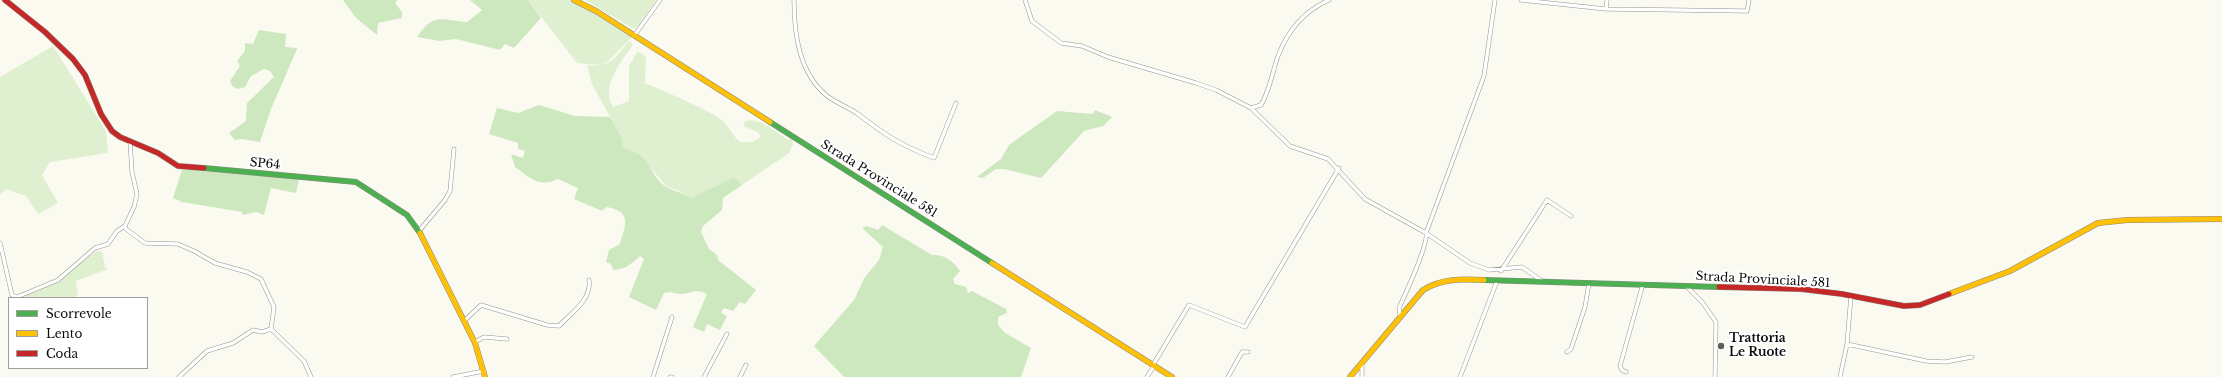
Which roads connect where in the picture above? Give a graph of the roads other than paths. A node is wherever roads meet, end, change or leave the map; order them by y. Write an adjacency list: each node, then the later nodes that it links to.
1 (5, 0): 15 (main road, SP64 / SP64)
2 (574, 0): 12 (main road, Strada Provinciale 581)
3 (660, 0): 12 (street)
4 (794, 0): 13 (street)
5 (1025, 0): 14 (street)
6 (1328, 0): 14 (street)
7 (1495, 0): 22 (street)
8 (1521, 0): 11 (street)
9 (1606, 0): 11 (street)
10 (1749, 0): 11 (street)
11 (1606, 9)
12 (634, 36): 45 (main road, Strada Provinciale 581)
13 (956, 103)
14 (1251, 108): 17 (street)
15 (130, 141): 20 (street); 21 (main road, SP64 / SP64)
16 (454, 149): 21 (street)
17 (1339, 168): 22 (street); 45 (street)
18 (1570, 216): 24 (street)
19 (2222, 219): 31 (main road, Strada Provinciale 581)
20 (125, 226): 23 (street); 35 (street)
21 (419, 231): 34 (main road, SP64 / SP64)
22 (1426, 233): 24 (street); 32 (street)
23 (0, 243)
24 (1501, 271): 27 (street)
25 (589, 280): 34 (street)
26 (1497, 281): 27 (main road, Strada Provinciale 581); 32 (main road, Strada Provinciale 581); 60 (street)
27 (1542, 281): 28 (main road, Strada Provinciale 581)
28 (1589, 283): 29 (main road, Strada Provinciale 581); 41 (street)
29 (1643, 284): 30 (main road, Strada Provinciale 581); 47 (street)
30 (1686, 286): 31 (main road, Strada Provinciale 581); 61 (street)
31 (1851, 296): 39 (street)
32 (1400, 315): 43 (main road, Strada Provinciale 581)
33 (672, 317): 52 (street)
34 (464, 321): 38 (main road, SP64 / SP64)
35 (271, 329): 48 (street); 49 (street)
36 (727, 334): 53 (street)
37 (507, 339): 38 (street)
38 (475, 342): 46 (main road, SP64 / SP64)
39 (1847, 344): 42 (street); 62 (street)
40 (1248, 352): 57 (street)
41 (1567, 352)
42 (1972, 356)
43 (1362, 363): 58 (main road, Strada Provinciale 581); 59 (street)
44 (746, 364): 54 (street)
45 (1153, 365): 55 (street); 56 (main road, Strada Provinciale 581)
46 (484, 371): 50 (street); 51 (main road, SP64 / SP64)
47 (1626, 372)
48 (179, 377)
49 (310, 377)
50 (453, 377)
51 (485, 377)
52 (653, 377)
53 (704, 377)
54 (740, 377)
55 (1147, 377)
56 (1172, 377)
57 (1228, 377)
58 (1350, 377)
59 (1362, 377)
60 (1460, 377)
61 (1716, 377)
62 (1840, 377)

